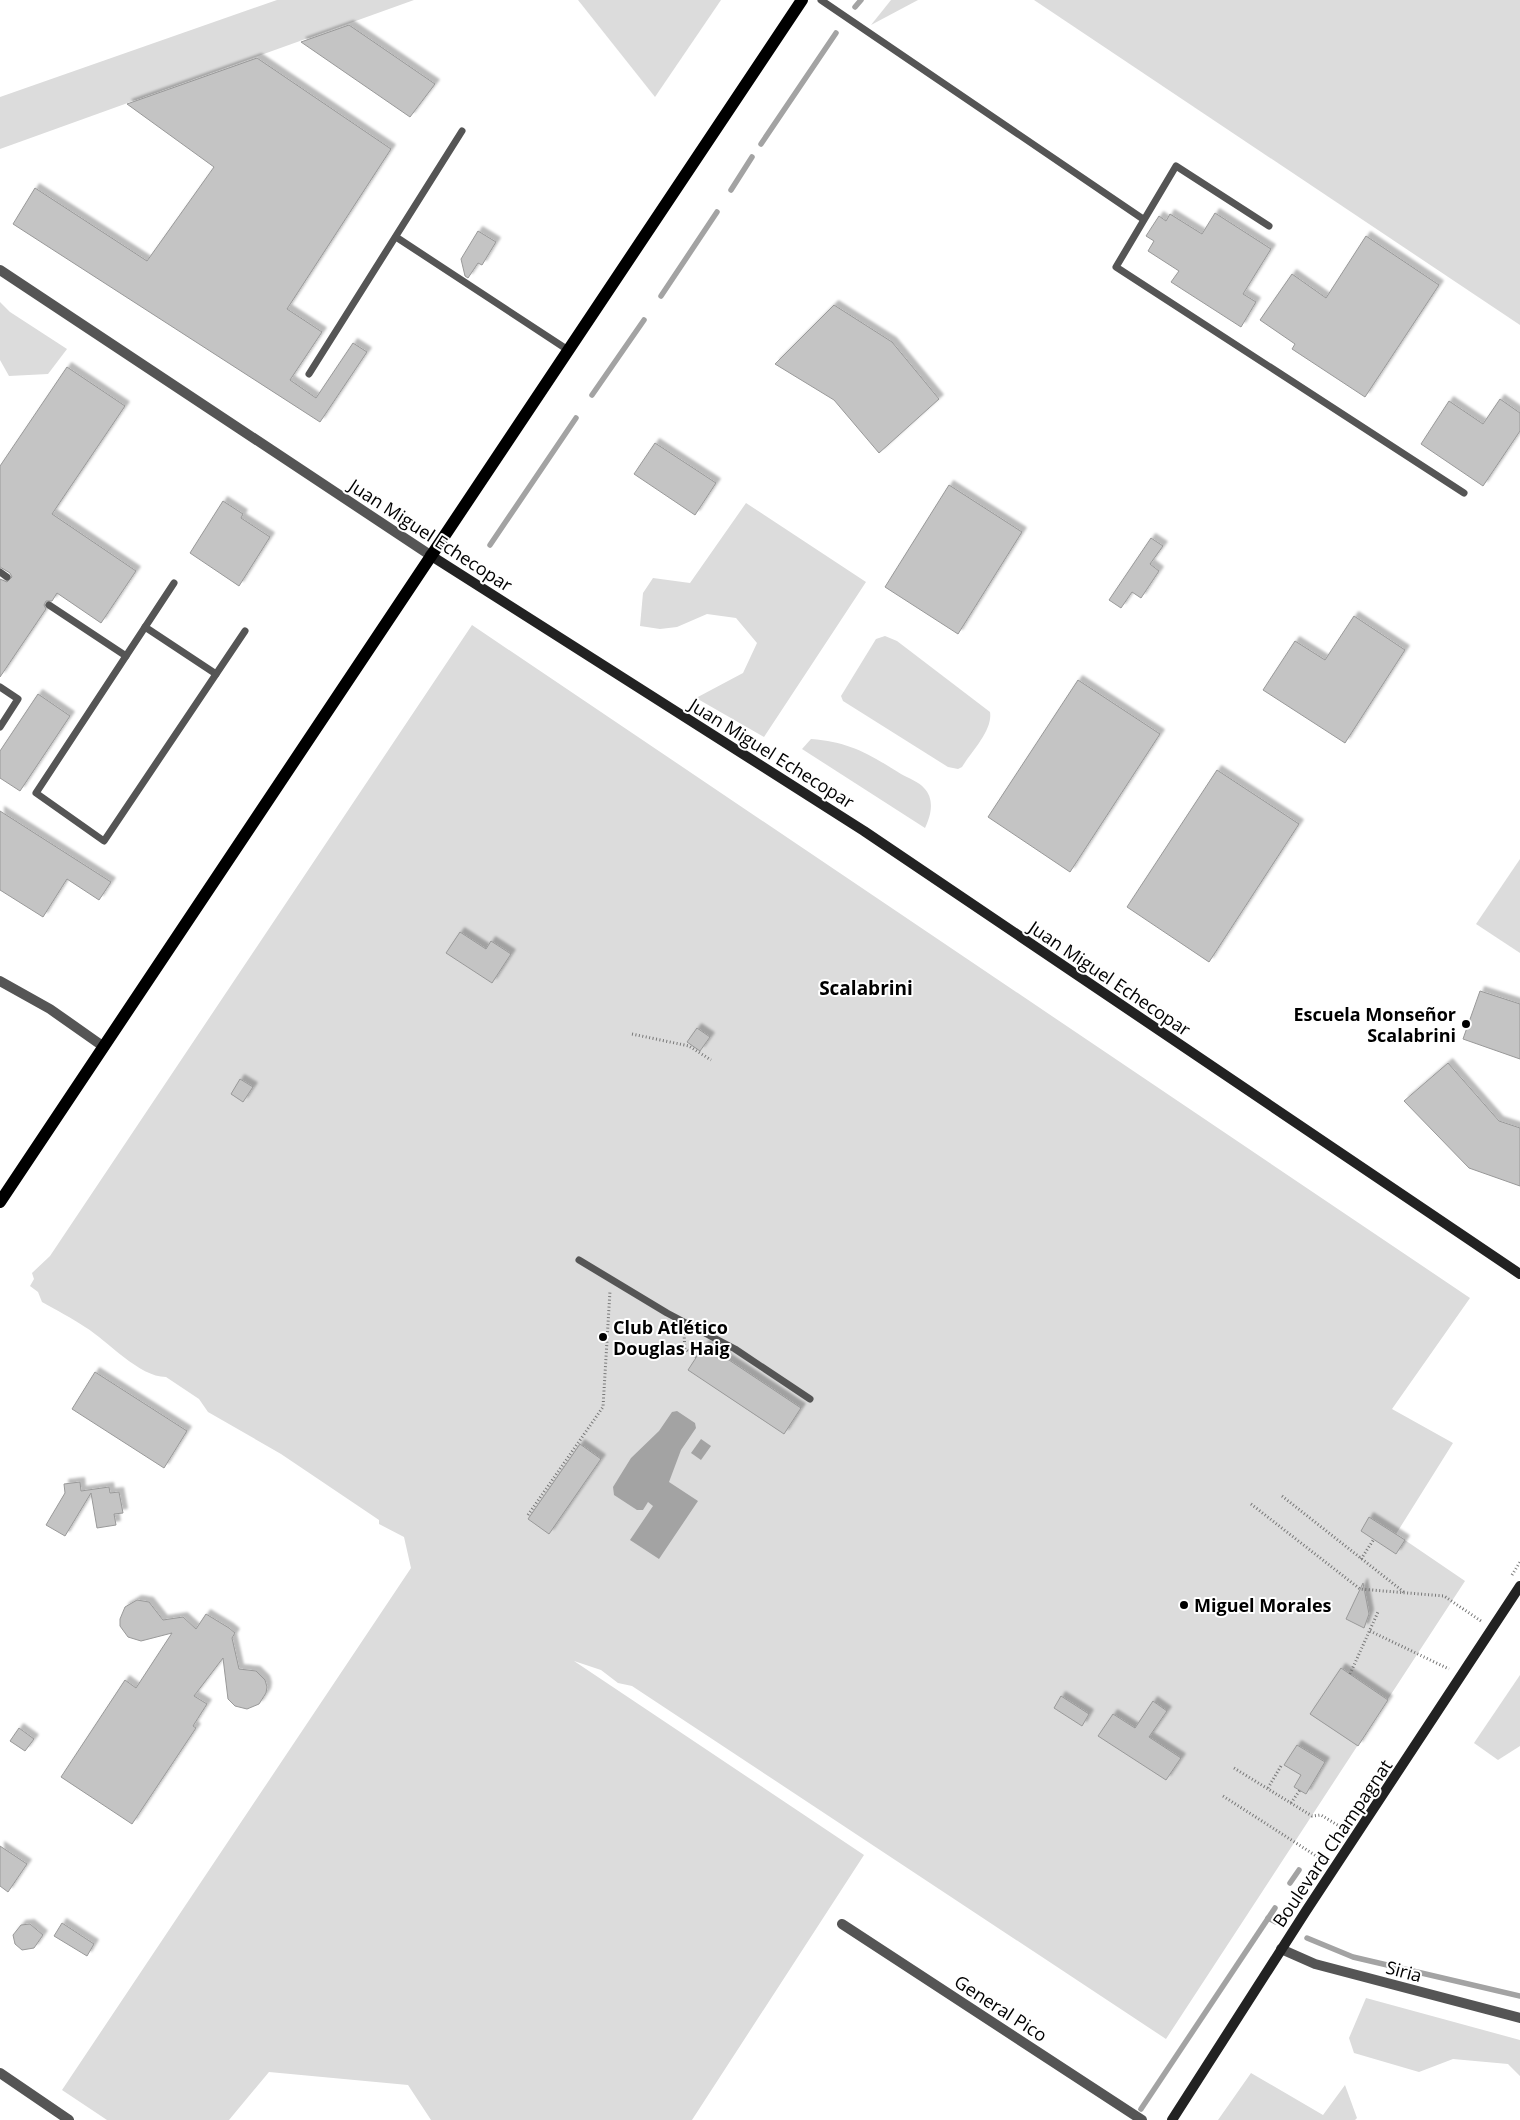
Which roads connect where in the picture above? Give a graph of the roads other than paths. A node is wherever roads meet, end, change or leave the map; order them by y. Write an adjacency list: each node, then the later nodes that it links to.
1 (802, 0): 8 (main road)
2 (821, 0): 4 (lane)
3 (462, 131): 6 (lane)
4 (1143, 219): 5 (lane); 10 (lane)
5 (1269, 226)
6 (396, 237): 8 (lane); 9 (lane)
7 (0, 270): 11 (street, Juan Miguel Echecopar)
8 (568, 350): 11 (main road)
9 (309, 374)
10 (1464, 493)
11 (430, 555): 23 (main road); 26 (street, Juan Miguel Echecopar)
12 (0, 572): 13 (lane)
13 (7, 577)
14 (174, 583): 16 (lane)
15 (49, 605): 18 (lane)
16 (145, 628): 18 (lane); 19 (lane)
17 (245, 631): 19 (lane)
18 (126, 656): 19 (lane)
19 (216, 674)
20 (0, 687): 21 (lane)
21 (0, 727)
22 (0, 980): 23 (street)
23 (104, 1046): 24 (main road)
24 (0, 1202)
25 (578, 1260): 27 (lane)
26 (1520, 1274)
27 (810, 1399)
28 (1520, 1586): 30 (street, Boulevard Champagnat)
29 (842, 1924): 34 (street, General Pico)
30 (1281, 1949): 31 (street, Siria); 35 (street, Boulevard Champagnat)
31 (1520, 2018)
32 (0, 2073): 33 (street)
33 (69, 2120)
34 (1142, 2120)
35 (1172, 2120)

